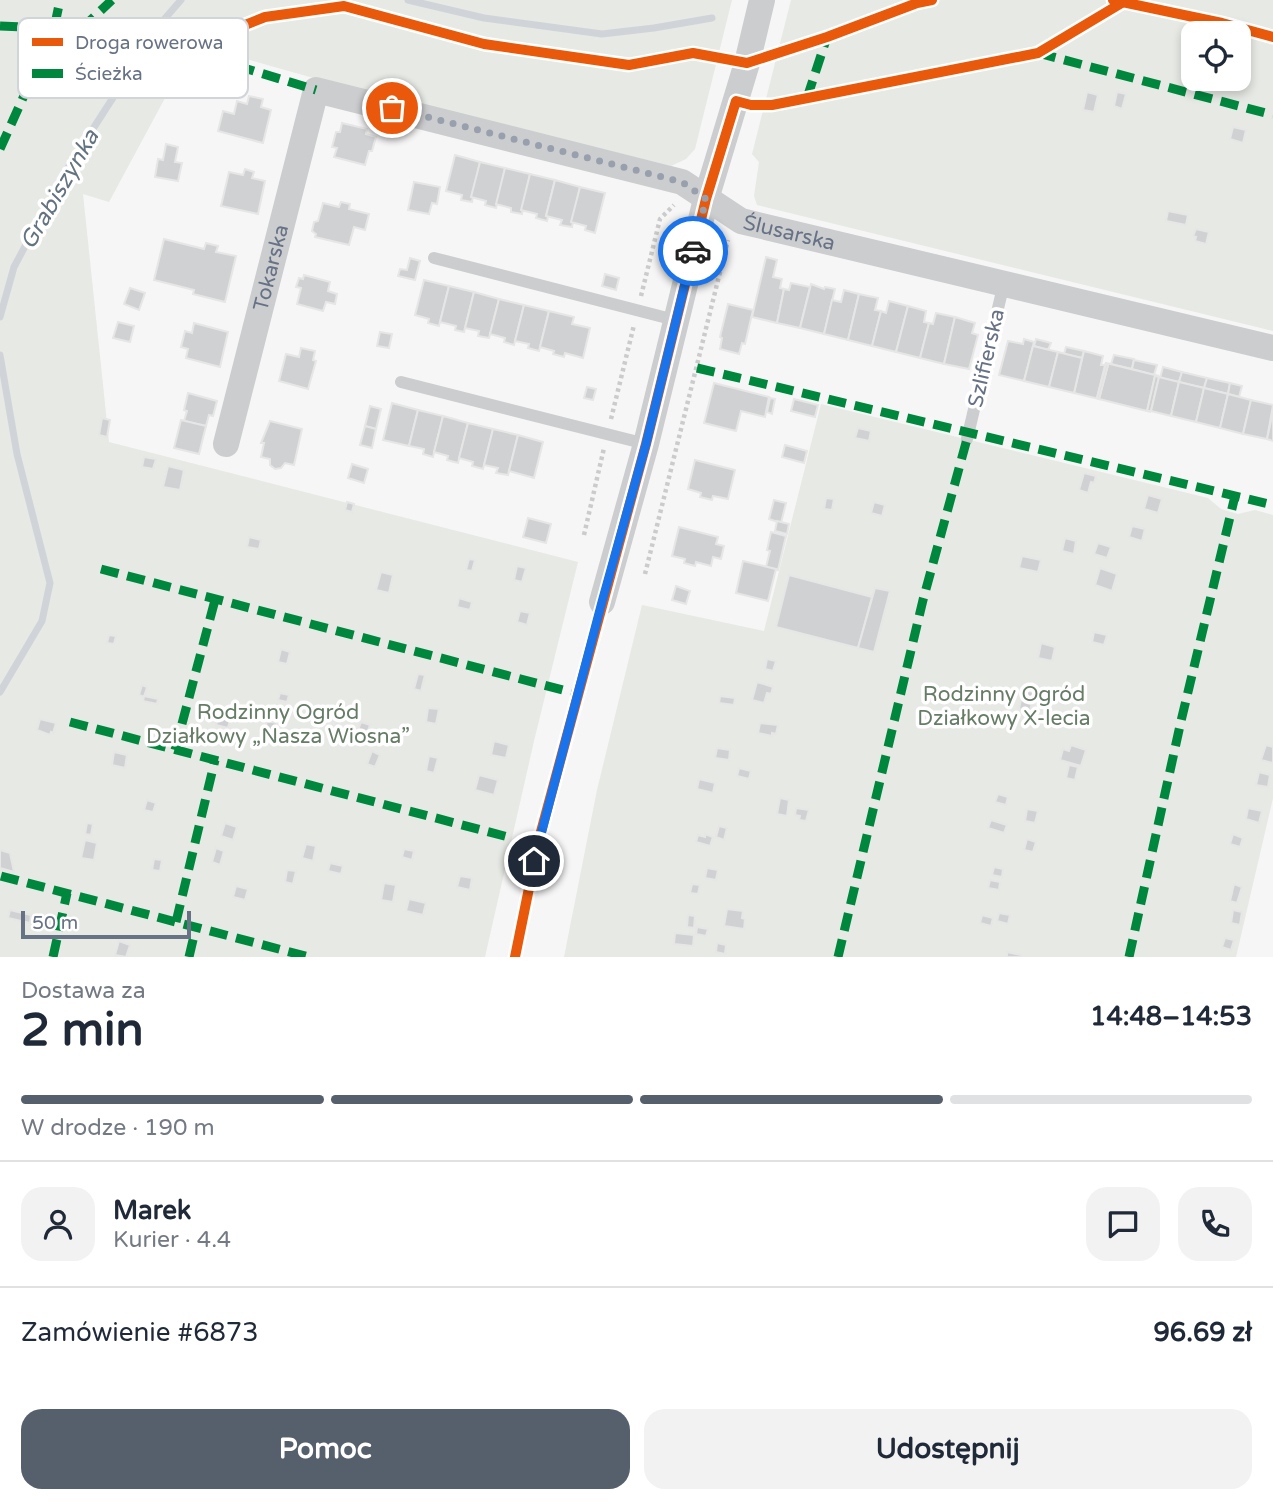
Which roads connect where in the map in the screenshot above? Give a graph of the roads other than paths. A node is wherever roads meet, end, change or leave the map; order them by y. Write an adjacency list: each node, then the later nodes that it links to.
1 (762, 0): 3 (street)
2 (316, 90): 3 (street, Ślusarska); 10 (street, Tokarska)
3 (706, 199): 5 (street, Ślusarska); 6 (street)
4 (433, 258): 6 (lane)
5 (1004, 283): 7 (street, Ślusarska); 9 (lane, Szlifierska)
6 (675, 320): 11 (street)
7 (1273, 348)
8 (401, 382): 11 (lane)
9 (968, 436)
10 (226, 444)
11 (646, 444): 12 (street)
12 (602, 602): 13 (lane)
13 (515, 957)

